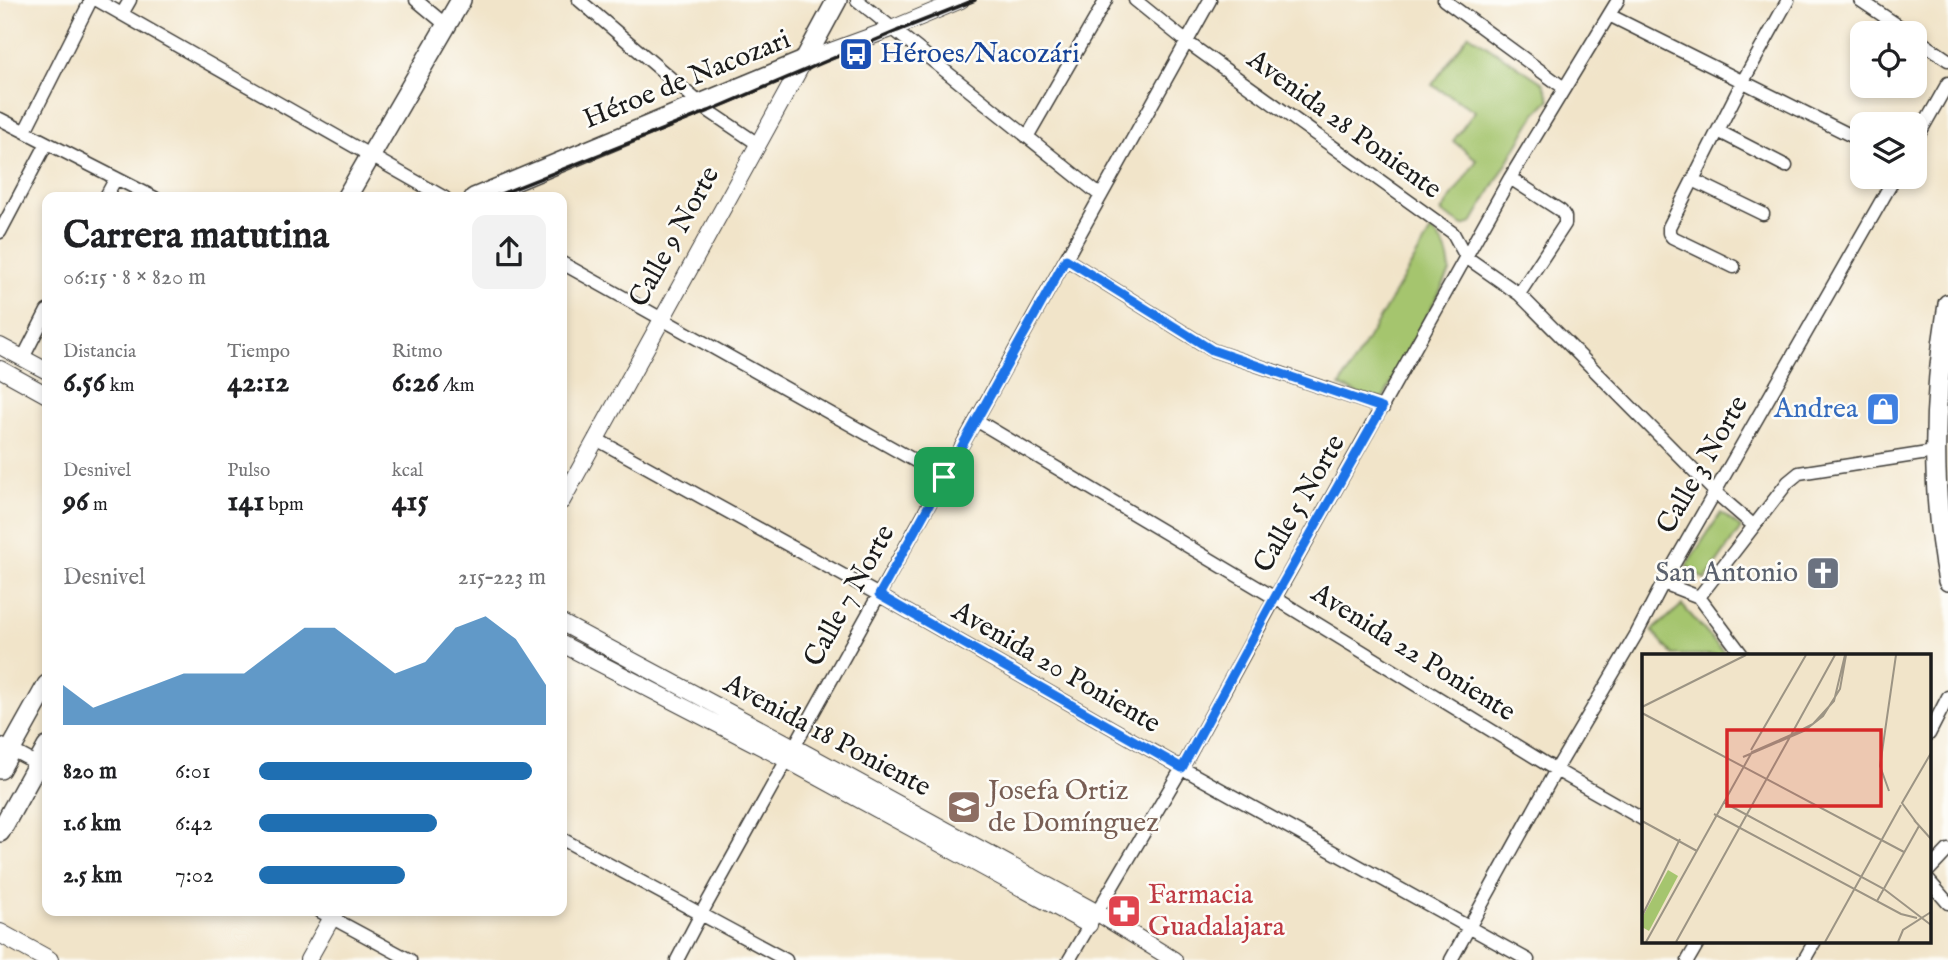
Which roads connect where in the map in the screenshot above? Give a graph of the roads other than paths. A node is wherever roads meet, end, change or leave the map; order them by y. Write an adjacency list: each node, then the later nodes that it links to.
1 (91, 0): 32 (street)
2 (97, 0): 17 (street)
3 (130, 0): 17 (street)
4 (416, 0): 20 (street)
5 (461, 0): 20 (main road)
6 (579, 0): 29 (street)
7 (837, 0): 25 (main road, Calle 9 Norte)
8 (857, 0): 21 (street)
9 (961, 0): 21 (street, Héroe de Nacozari)
10 (1106, 0): 35 (street)
11 (1135, 0): 22 (street, Avenida 28 Poniente)
12 (1210, 0): 22 (street, Calle 7 Norte)
13 (1444, 0): 28 (street)
14 (1618, 0): 18 (street, Calle 5 Norte)
15 (1788, 0): 26 (street)
16 (1860, 0): 19 (street)
17 (122, 15): 38 (street)
18 (1609, 15): 26 (street); 28 (street, Calle 5 Norte)
19 (1891, 21)
20 (446, 25): 38 (main road)
21 (894, 28): 25 (street, Héroe de Nacozari); 35 (street)
22 (1187, 42): 49 (street, Calle 7 Norte); 52 (street, Avenida 28 Poniente)
23 (1927, 46): 24 (street)
24 (1948, 60)
25 (804, 61): 29 (main road, Héroe de Nacozari); 37 (street, Calle 9 Norte)
26 (1743, 81): 33 (street); 34 (street)
27 (1948, 83): 31 (street)
28 (1564, 88): 41 (street, Calle 5 Norte)
29 (701, 103): 37 (street); 48 (main road, Héroe de Nacozari)
30 (0, 119): 32 (street)
31 (1927, 120)
32 (24, 131): 36 (street)
33 (1718, 131): 39 (street); 42 (street)
34 (1850, 135)
35 (1027, 137): 49 (street)
36 (47, 143): 40 (street); 51 (street)
37 (758, 144): 58 (street, Calle 9 Norte)
38 (372, 156): 46 (main road); 47 (street)
39 (1786, 166)
40 (116, 178): 44 (street); 45 (street)
41 (1510, 178): 52 (street, Calle 5 Norte); 56 (street)
42 (1693, 180): 50 (street); 55 (street)
43 (1888, 189): 71 (street, Calle 3 Norte)
44 (109, 192)
45 (143, 192)
46 (350, 192)
47 (435, 192)
48 (488, 192)
49 (1101, 196): 53 (street, Calle 7 Norte)
50 (1763, 214)
51 (0, 232)
52 (1466, 257): 56 (street, Avenida 28 Poniente); 65 (street, Calle 5 Norte)
53 (1066, 259): 65 (street); 66 (street, Calle 7 Norte)
54 (567, 266): 58 (street)
55 (1734, 267)
56 (1519, 294): 71 (street, Avenida 28 Poniente)
57 (1948, 304): 68 (main road)
58 (662, 320): 67 (street, Calle 9 Norte); 69 (street)
59 (42, 321): 61 (street)
60 (0, 346): 61 (street)
61 (23, 358): 62 (street)
62 (42, 368)
63 (0, 369): 64 (street)
64 (42, 392)
65 (1382, 408): 76 (street, Calle 5 Norte)
66 (976, 420): 69 (street, Calle 7 Norte); 76 (street, Avenida 22 Poniente)
67 (596, 439): 70 (street, Calle 9 Norte); 75 (street, Avenida 20 Poniente)
68 (1934, 452): 72 (street); 73 (main road)
69 (944, 477): 75 (street, Calle 7 Norte)
70 (567, 491)
71 (1716, 493): 72 (street, Avenida 28 Poniente); 74 (street, Calle 3 Norte)
72 (1753, 525): 77 (street)
73 (1948, 581)
74 (1663, 583): 77 (street); 93 (street, Calle 3 Norte)
75 (879, 595): 88 (street, Calle 7 Norte); 91 (street, Avenida 20 Poniente)
76 (1275, 597): 91 (street, Calle 5 Norte); 93 (street, Avenida 22 Poniente)
77 (1699, 597): 81 (street)
78 (567, 626): 79 (street, Avenida 18 Poniente)
79 (600, 643): 82 (street); 83 (street, Avenida 18 Poniente)
80 (567, 646): 82 (street, Avenida 18 Poniente)
81 (1742, 654)
82 (592, 659): 83 (street, Avenida 18 Poniente)
83 (640, 674): 88 (street, Avenida 18 Poniente)
84 (42, 692): 87 (main road)
85 (1948, 696): 86 (street)
86 (1930, 732)
87 (5, 747): 89 (street); 92 (main road)
88 (791, 754): 101 (street, Calle 7 Norte); 104 (street, Avenida 18 Poniente)
89 (42, 759)
90 (42, 763): 95 (main road)
91 (1182, 768): 104 (street, Calle 5 Norte); 105 (street, Avenida 20 Poniente)
92 (0, 769)
93 (1556, 770): 94 (street, Avenida 22 Poniente); 105 (street, Calle 3 Norte)
94 (1642, 819)
95 (0, 832)
96 (567, 842): 101 (street)
97 (1948, 850): 98 (street)
98 (1930, 869)
99 (1930, 882): 100 (street)
100 (1948, 903)
101 (701, 914): 112 (street, Calle 7 Norte); 113 (street)
102 (328, 916): 110 (street)
103 (333, 916): 111 (street)
104 (1092, 918): 114 (street, Calle 5 Norte); 115 (street, Avenida 18 Poniente)
105 (1470, 927): 116 (street, Calle 3 Norte); 117 (street, Avenida 20 Poniente)
106 (0, 933): 109 (main road)
107 (1698, 942): 118 (street)
108 (1814, 942): 119 (street)
109 (49, 960)
110 (308, 960)
111 (410, 960)
112 (677, 960)
113 (786, 960)
114 (1069, 960)
115 (1174, 960)
116 (1451, 960)
117 (1528, 960)
118 (1688, 960)
119 (1804, 960)

